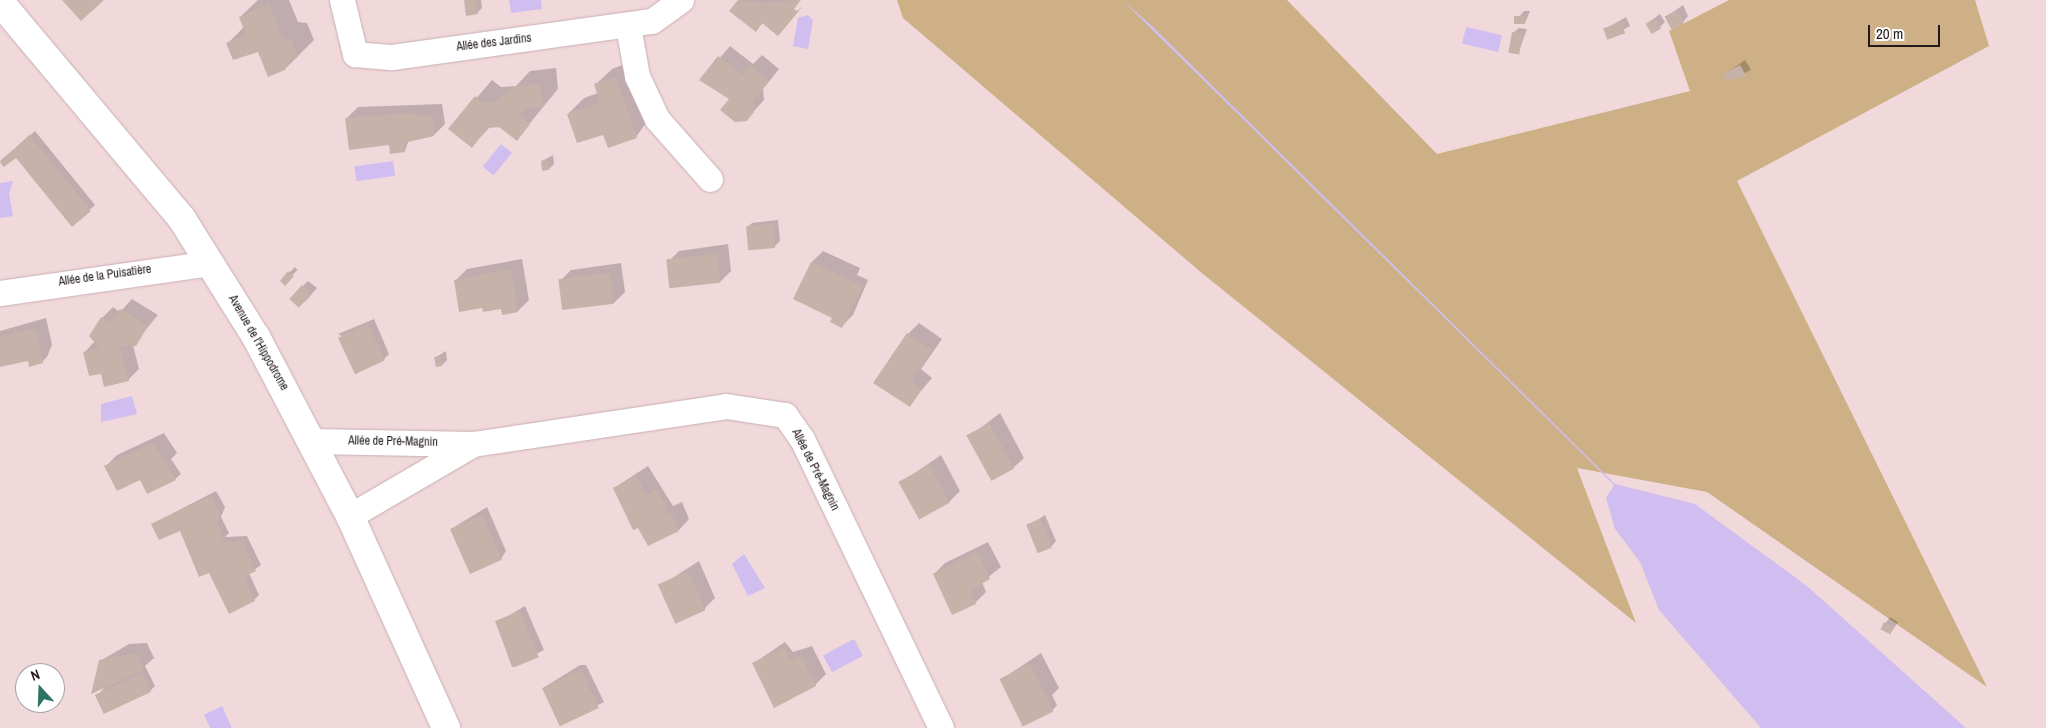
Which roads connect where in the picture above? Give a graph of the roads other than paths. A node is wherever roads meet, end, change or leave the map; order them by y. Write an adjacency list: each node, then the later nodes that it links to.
1 (342, 0): 4 (street, Allée des Jardins)
2 (681, 0): 4 (street, Allée des Jardins)
3 (0, 2): 6 (main road, Avenue de l'Hippodrome)
4 (628, 26): 5 (street)
5 (710, 179)
6 (210, 263): 7 (street, Allée de la Puisatière); 8 (main road, Avenue de l'Hippodrome)
7 (0, 292)
8 (313, 441): 9 (street, Allée de Pré-Magnin); 10 (main road, Avenue de l'Hippodrome)
9 (473, 444): 10 (street, Allée de Pré-Magnin); 12 (street, Allée de Pré-Magnin)
10 (350, 516): 11 (main road, Avenue de l'Hippodrome)
11 (446, 728)
12 (941, 728)

